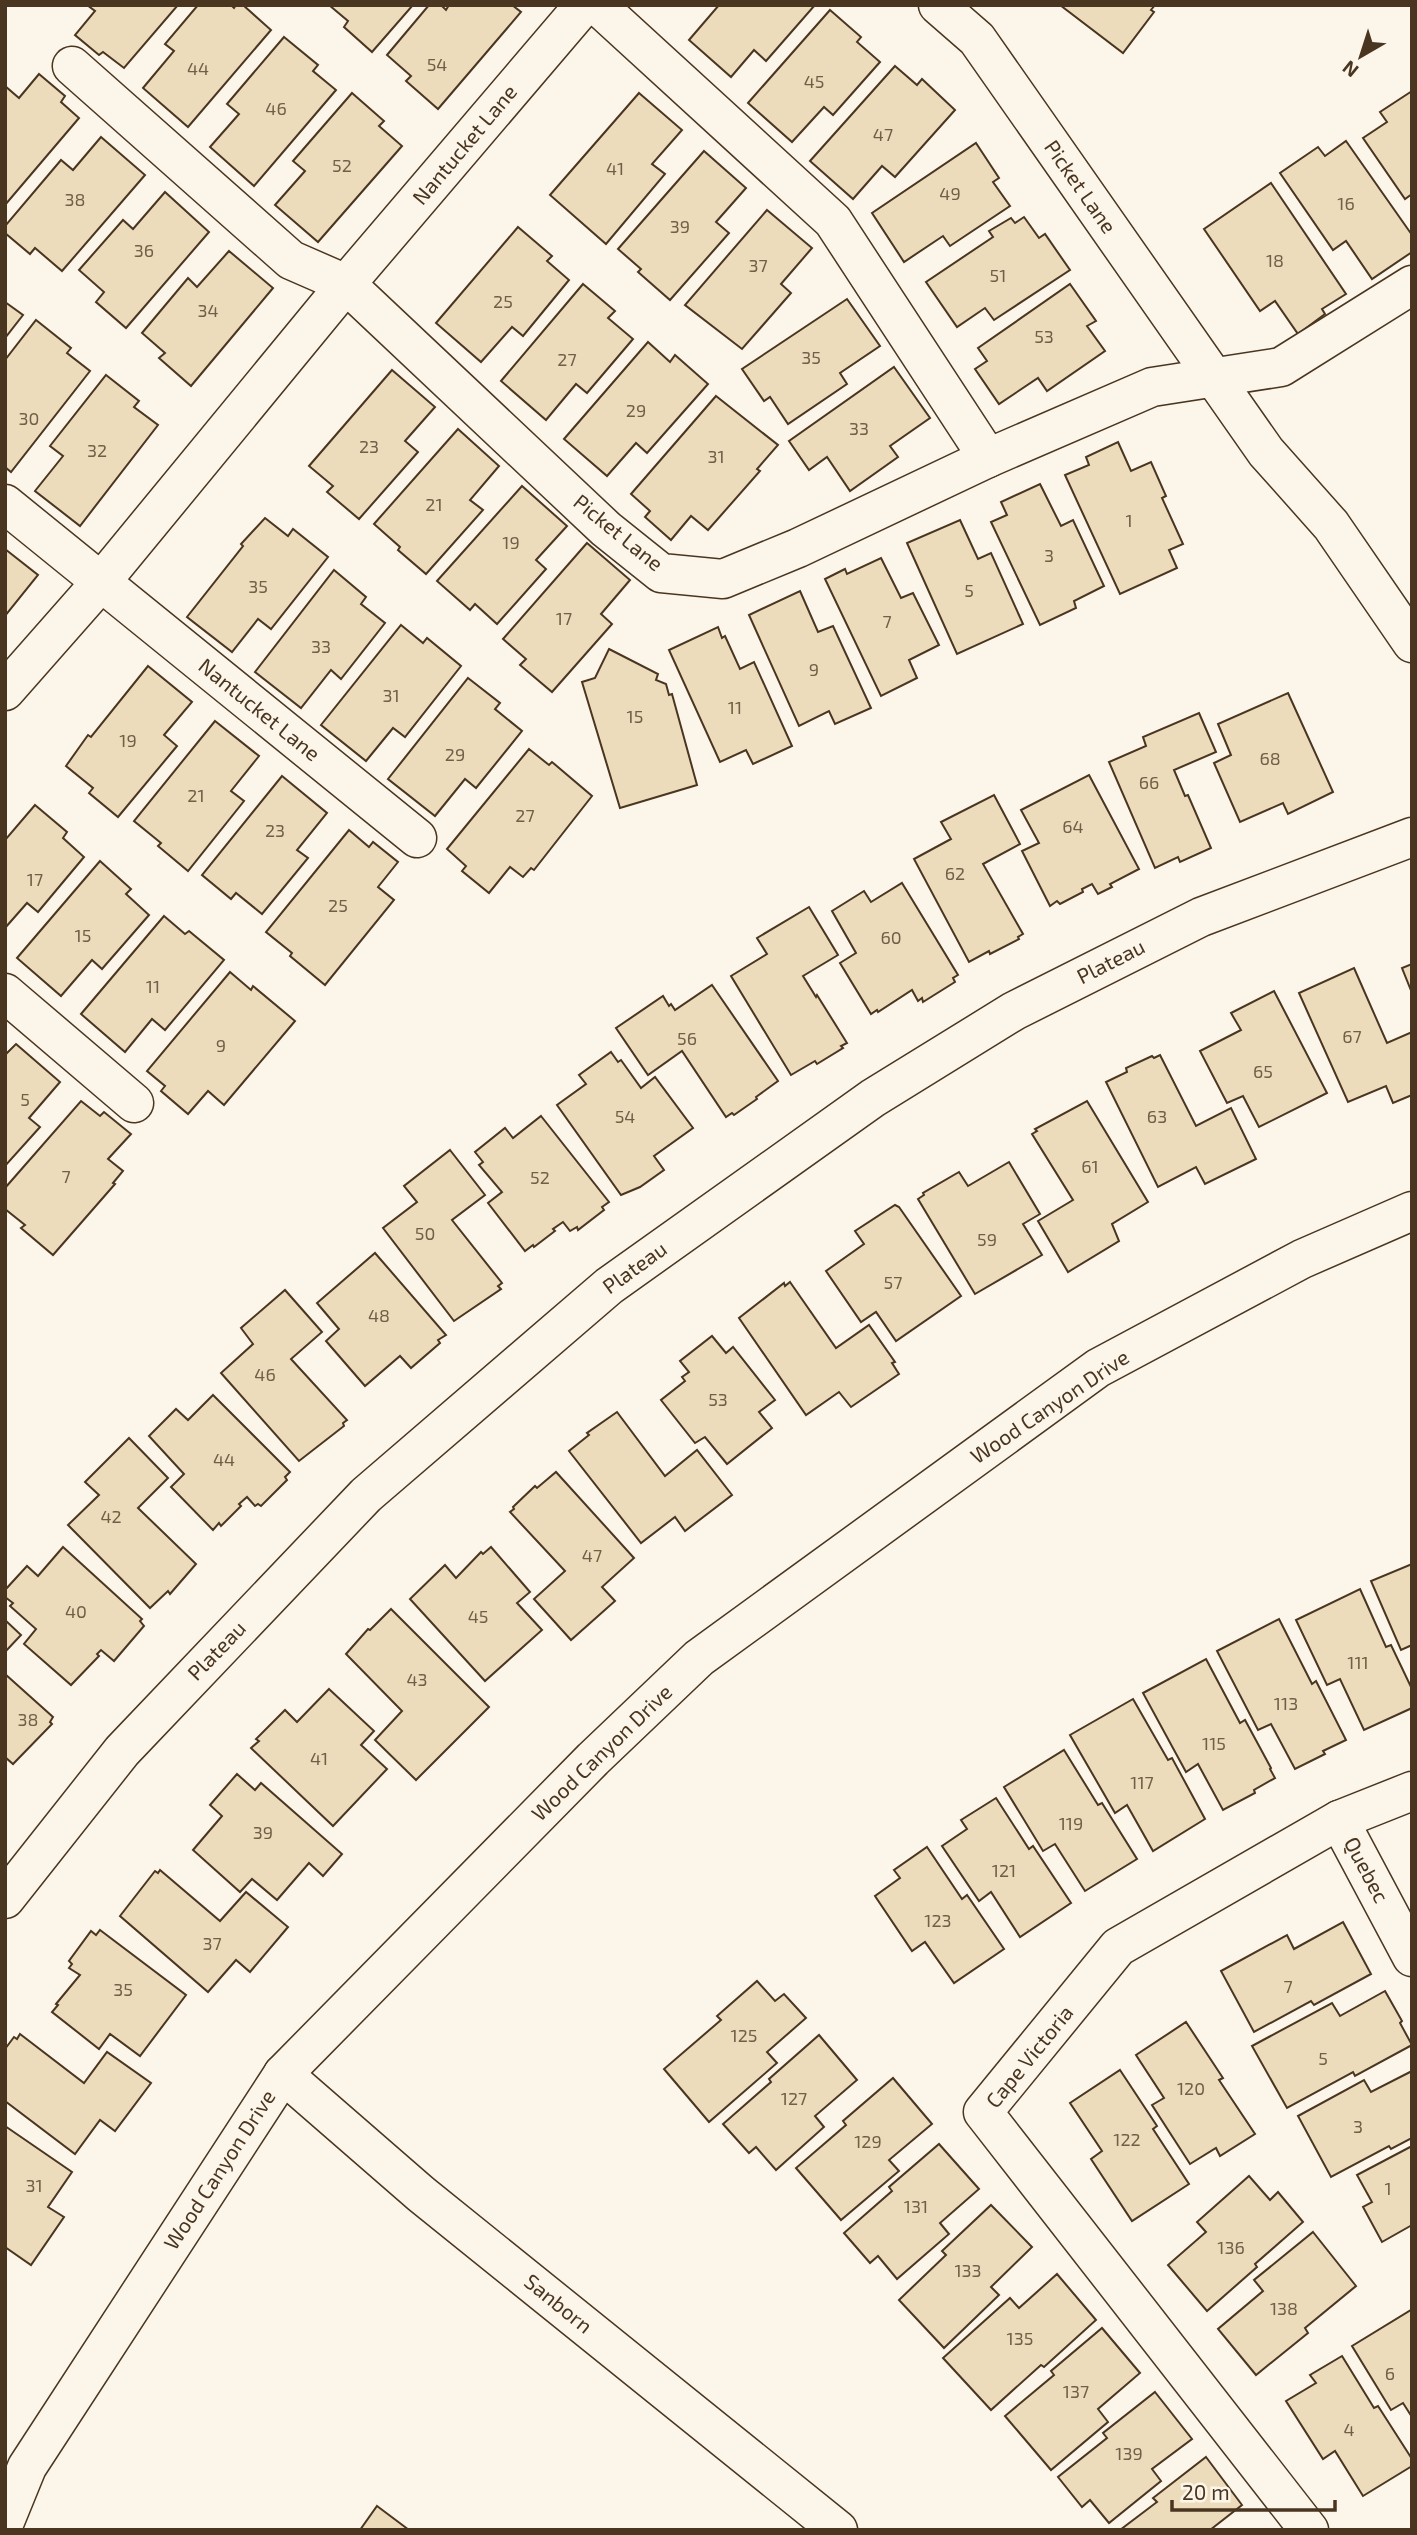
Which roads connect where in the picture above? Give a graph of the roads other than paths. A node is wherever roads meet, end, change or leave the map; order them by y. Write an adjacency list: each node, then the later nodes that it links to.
1 (584, 5): 5 (street, Nantucket Lane)
2 (597, 5): 8 (street)
3 (938, 5): 7 (street, Picket Lane)
4 (72, 66): 5 (street)
5 (346, 284): 8 (street, Picket Lane); 10 (street, Nantucket Lane)
6 (1412, 285): 7 (street, Picket Lane)
7 (1214, 377): 8 (street, Picket Lane); 11 (street, Picket Lane)
8 (988, 458)
9 (5, 504): 10 (street, Nantucket Lane)
10 (101, 582): 12 (street, Nantucket Lane); 14 (street, Nantucket Lane)
11 (1407, 636)
12 (5, 691)
13 (1412, 837): 20 (street, Plateau)
14 (417, 838)
15 (5, 993): 16 (street)
16 (134, 1103)
17 (1412, 1211): 22 (street, Wood Canyon Drive)
18 (1412, 1791): 19 (street, Cape Victoria)
19 (1339, 1820): 21 (street, Quebec); 26 (street, Cape Victoria)
20 (5, 1899)
21 (1412, 1957)
22 (283, 2074): 23 (street, Wood Canyon Drive); 25 (street, Sanborn)
23 (16, 2461): 24 (street, Wood Canyon Drive)
24 (5, 2521)
25 (838, 2530)
26 (1309, 2530)

